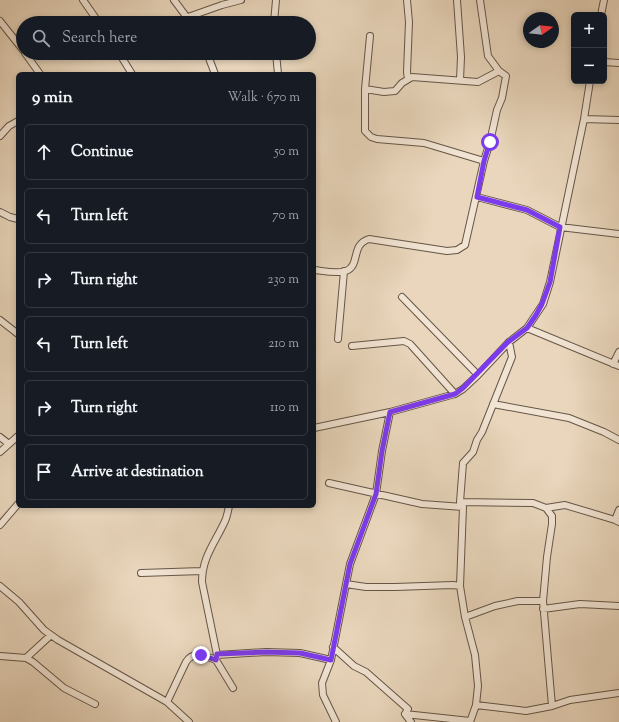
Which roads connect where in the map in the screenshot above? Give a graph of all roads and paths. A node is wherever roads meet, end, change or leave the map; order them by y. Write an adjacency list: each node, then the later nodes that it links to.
1 (84, 0): 10 (street)
2 (174, 0): 11 (street)
3 (241, 0): 12 (street)
4 (276, 0): 13 (street)
5 (407, 0): 28 (street)
6 (457, 0): 29 (street)
7 (480, 0): 23 (street)
8 (604, 0): 9 (street)
9 (602, 12)
10 (94, 16)
11 (186, 16)
12 (198, 16)
13 (275, 16)
14 (0, 21): 16 (street)
15 (370, 36): 31 (street)
16 (16, 41)
17 (30, 60): 24 (street)
18 (123, 60): 25 (street)
19 (210, 60): 26 (street)
20 (277, 60): 27 (street)
21 (607, 62): 22 (street)
22 (619, 63)
23 (499, 71): 29 (street); 36 (street)
24 (39, 72)
25 (131, 72)
26 (214, 72)
27 (278, 72)
28 (408, 79): 29 (street); 31 (street)
29 (460, 80)
30 (590, 84): 32 (street)
31 (365, 89): 36 (street)
32 (584, 119): 33 (street); 40 (street)
33 (619, 120)
34 (16, 122): 35 (street)
35 (0, 136)
36 (484, 161): 37 (street)
37 (477, 197): 40 (street); 43 (street)
38 (0, 212): 39 (street)
39 (16, 218)
40 (560, 227): 41 (street); 46 (street)
41 (619, 234)
42 (316, 270): 43 (street)
43 (344, 272): 48 (street)
44 (402, 297): 53 (street)
45 (0, 320): 47 (street)
46 (527, 328): 49 (street); 52 (street)
47 (16, 332)
48 (338, 339)
49 (508, 342): 53 (street); 55 (street)
50 (352, 346): 54 (street)
51 (619, 352): 52 (street)
52 (616, 365)
53 (478, 375): 54 (street)
54 (455, 394): 56 (street)
55 (493, 404): 60 (street); 65 (street)
56 (390, 412): 57 (street); 64 (street)
57 (316, 428)
58 (0, 436): 61 (street)
59 (16, 438): 61 (street)
60 (619, 440)
61 (9, 444): 62 (street)
62 (0, 452)
63 (328, 483): 64 (street)
64 (376, 494): 65 (street); 74 (street)
65 (461, 504): 68 (street); 76 (street)
66 (16, 506): 71 (street)
67 (229, 508): 72 (street)
68 (546, 508): 70 (street); 77 (street)
69 (619, 510): 70 (street)
70 (617, 521)
71 (0, 525)
72 (202, 571): 73 (street); 84 (street)
73 (141, 573)
74 (346, 584): 76 (street); 82 (street)
75 (0, 586): 81 (street)
76 (460, 586): 80 (street)
77 (543, 601): 79 (street); 80 (street)
78 (619, 606): 79 (street)
79 (543, 609): 92 (street)
80 (465, 617): 91 (street)
81 (51, 635): 85 (street); 89 (street)
82 (333, 647): 86 (street); 93 (street)
83 (0, 656): 85 (street)
84 (216, 657): 86 (street); 87 (street); 89 (street)
85 (26, 658): 90 (street)
86 (331, 660): 95 (street)
87 (233, 688)
88 (619, 693): 92 (street)
89 (167, 702): 94 (street)
90 (95, 704)
91 (476, 705): 92 (street); 97 (street)
92 (552, 706)
93 (405, 714): 96 (street); 97 (street)
94 (188, 722)
95 (336, 722)
96 (411, 722)
97 (470, 722)

